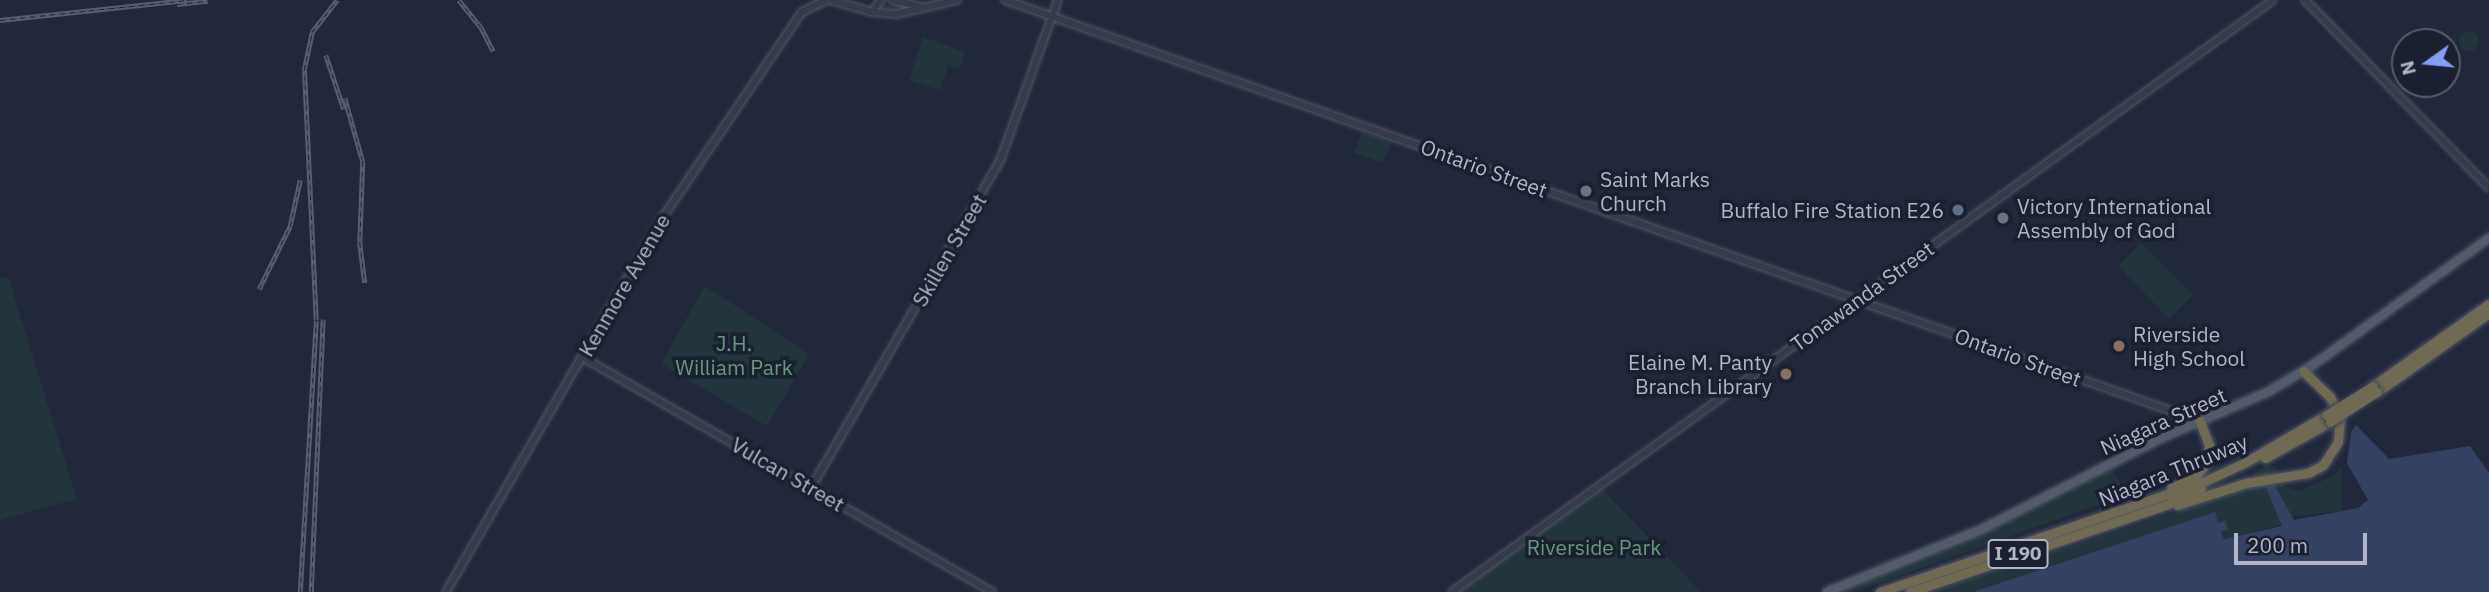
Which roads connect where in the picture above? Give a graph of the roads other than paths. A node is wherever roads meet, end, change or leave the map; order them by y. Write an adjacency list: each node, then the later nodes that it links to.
1 (829, 0): 11 (street, Kenmore Avenue); 18 (street, Kenmore Avenue)
2 (861, 0): 11 (street)
3 (892, 0): 10 (street)
4 (957, 0): 10 (street)
5 (1005, 0): 12 (street, Ontario Street)
6 (1058, 0): 12 (street, Skillen Street)
7 (2273, 0): 15 (street, Tonawanda Street)
8 (2305, 0): 13 (street)
9 (881, 1): 11 (street)
10 (935, 5): 11 (street)
11 (868, 10)
12 (1052, 16): 15 (street, Ontario Street); 23 (street, Skillen Street)
13 (2489, 188)
14 (2489, 238): 19 (main road, Niagara Street)
15 (1857, 300): 21 (street, Ontario Street); 28 (street, Tonawanda Street)
16 (2489, 304): 20 (highway, Niagara Thruway / I 190)
17 (2489, 313): 20 (highway, Niagara Thruway / I 190)
18 (582, 357): 23 (street, Vulcan Street); 26 (street, Kenmore Avenue)
19 (2303, 371): 21 (main road, Niagara Street); 24 (highway)
20 (2375, 389): 22 (highway, Niagara Thruway / I 190, bridge)
21 (2200, 421): 25 (highway); 29 (main road, Niagara Street)
22 (2248, 465): 24 (highway, Niagara Thruway / I 190); 25 (highway, Niagara Thruway / I 190)
23 (811, 488): 27 (street, Vulcan Street)
24 (2168, 504): 31 (highway, Niagara Thruway / I 190)
25 (2096, 520): 30 (highway, Niagara Thruway / I 190)
26 (446, 592)
27 (993, 592)
28 (1452, 592)
29 (1827, 592)
30 (1880, 592)
31 (1910, 592)

